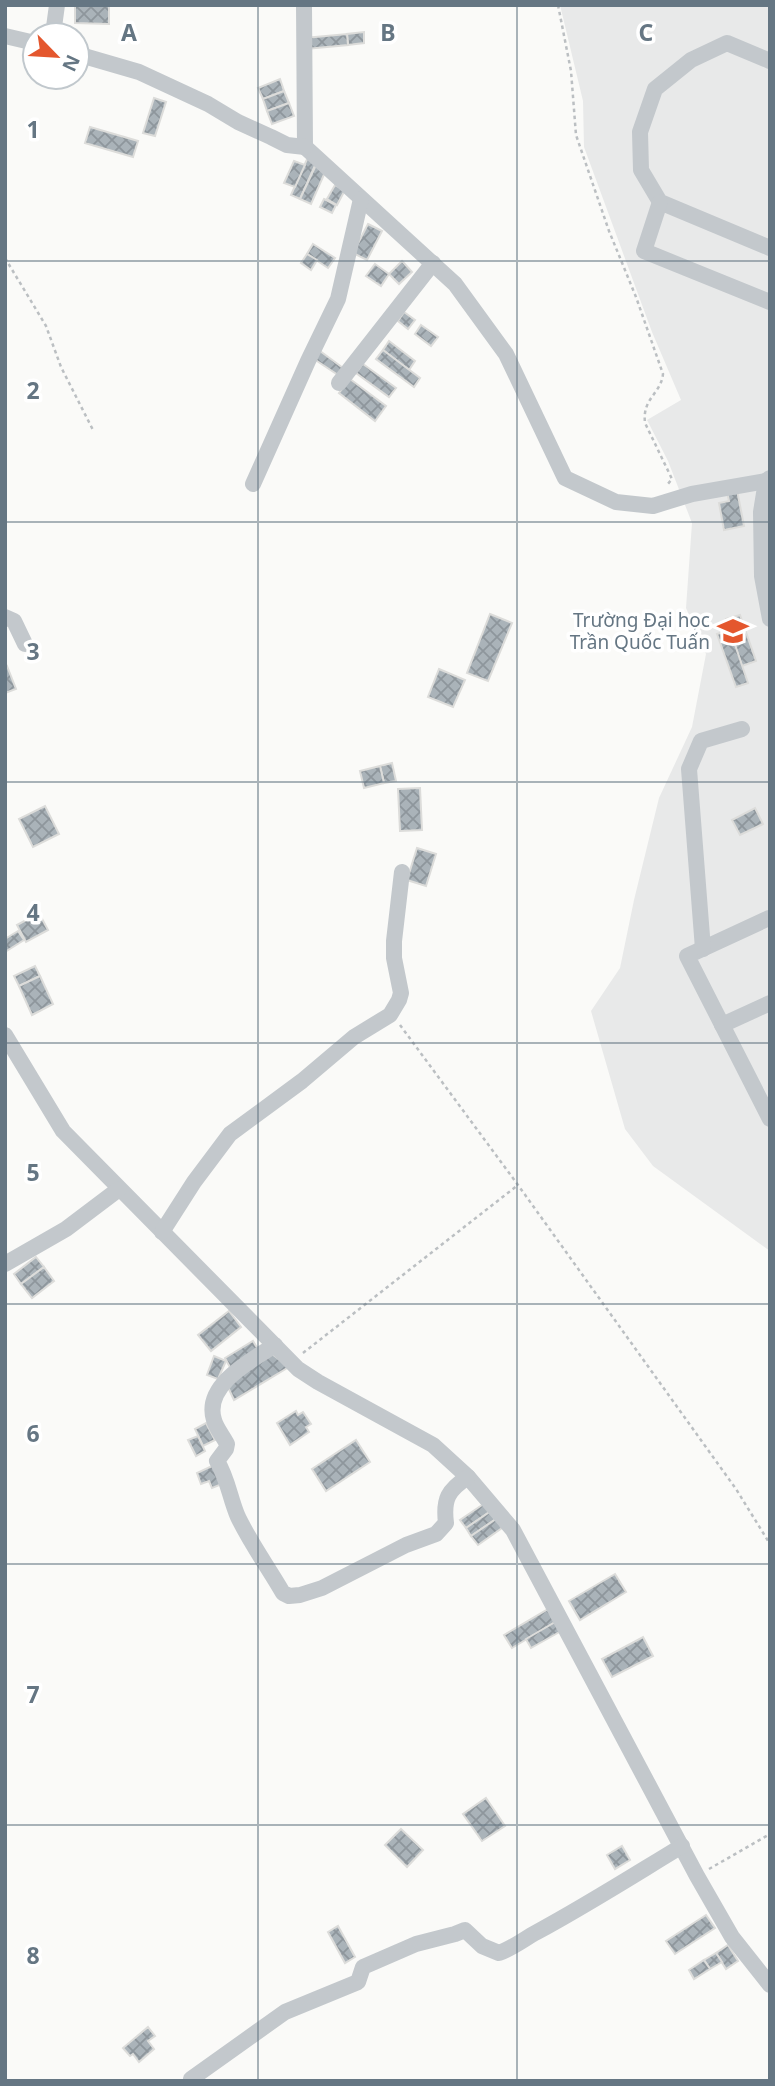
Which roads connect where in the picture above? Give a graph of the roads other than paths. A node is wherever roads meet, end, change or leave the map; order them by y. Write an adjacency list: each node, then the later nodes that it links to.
1 (304, 5): 4 (street)
2 (91, 58): 4 (street)
3 (770, 61): 6 (street)
4 (305, 147): 5 (street)
5 (362, 199): 8 (street); 12 (street)
6 (660, 202): 7 (street); 9 (street)
7 (770, 248)
8 (433, 263): 10 (street); 11 (street)
9 (770, 302)
10 (339, 383)
11 (768, 479): 14 (street)
12 (253, 484)
13 (5, 617): 15 (street)
14 (770, 619)
15 (25, 644)
16 (742, 729): 19 (street)
17 (402, 872): 25 (street)
18 (770, 919): 19 (street)
19 (703, 949): 21 (street)
20 (770, 1003): 21 (street)
21 (722, 1025): 23 (street)
22 (5, 1035): 24 (street)
23 (770, 1119)
24 (119, 1189): 25 (street); 26 (street)
25 (162, 1231): 27 (street)
26 (5, 1264)
27 (275, 1345): 28 (street); 28 (street)
28 (468, 1477): 29 (street)
29 (682, 1846): 30 (street); 31 (street)
30 (770, 1985)
31 (191, 2079)

